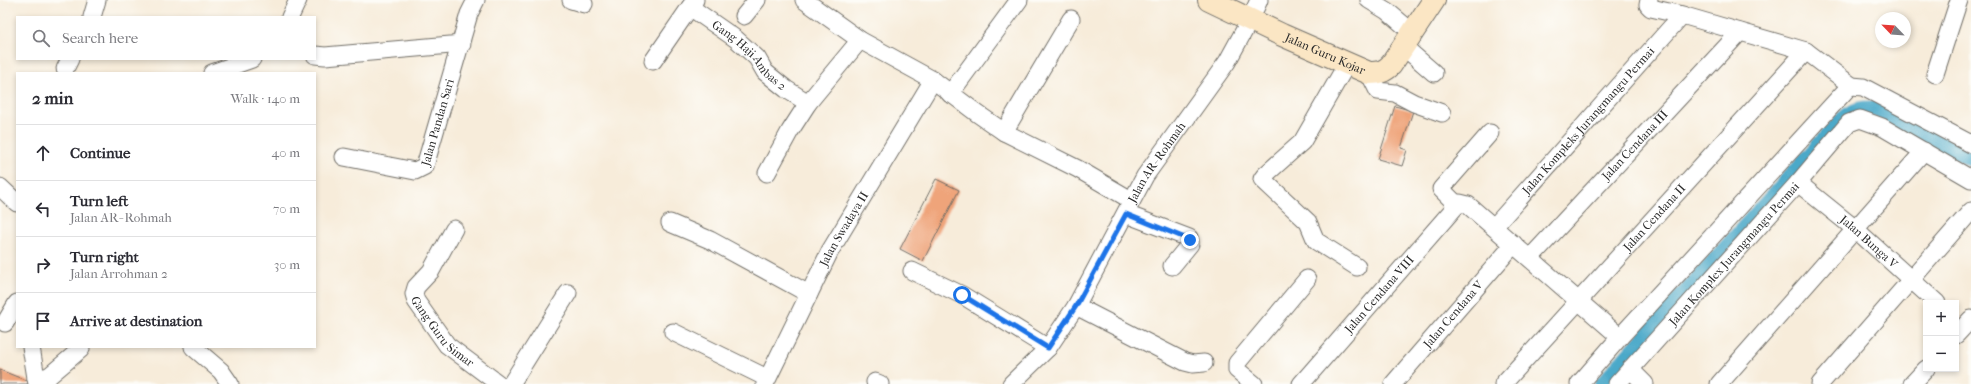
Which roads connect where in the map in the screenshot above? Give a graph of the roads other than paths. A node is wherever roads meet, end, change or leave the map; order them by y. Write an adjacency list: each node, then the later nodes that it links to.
1 (97, 0): 15 (street)
2 (298, 0): 16 (street)
3 (476, 0): 23 (street, Jalan Pandan Sari)
4 (756, 0): 17 (street)
5 (804, 0): 21 (street)
6 (1019, 0): 35 (street)
7 (1209, 0): 19 (street, Jalan Guru Kojar)
8 (1259, 0): 19 (street, Jalan AR- Rohmah)
9 (1369, 0): 22 (street)
10 (1434, 0): 22 (street, Jalan Guru Kojar)
11 (1649, 0): 14 (street)
12 (1959, 0): 32 (street)
13 (693, 4): 27 (street); 36 (street, Gang Haji Ambas 2)
14 (1682, 15): 20 (street); 52 (street, Jalan Kompleks Jurangmangu Permai)
15 (92, 16)
16 (290, 16)
17 (744, 16)
18 (1071, 19): 38 (street)
19 (1250, 20): 28 (street, Jalan Guru Kojar); 49 (street, Jalan AR- Rohmah)
20 (1740, 32): 24 (street); 56 (street, Jalan Cendana III)
21 (860, 40): 33 (street); 36 (street)
22 (1409, 40): 30 (street, Jalan Guru Kojar); 31 (street)
23 (462, 44): 25 (street); 42 (street, Jalan Pandan Sari)
24 (1806, 51): 34 (street); 65 (street, Jalan Cendana II)
25 (316, 56)
26 (249, 60): 29 (street)
27 (654, 61)
28 (1348, 62): 30 (street, Jalan Guru Kojar); 58 (street)
29 (215, 72)
30 (1369, 73): 37 (street)
31 (1434, 73)
32 (1935, 74)
33 (933, 80): 35 (street); 63 (street, Jalan Swadaya II)
34 (1852, 86): 40 (street); 70 (street)
35 (950, 94): 38 (street)
36 (808, 103): 43 (street)
37 (1442, 113)
38 (1004, 132): 49 (street)
39 (1490, 133): 48 (street)
40 (1971, 144)
41 (1924, 151): 44 (street); 45 (street, Jalan Komplex Jurangmangu Permai); 54 (street)
42 (344, 158)
43 (767, 173)
44 (1971, 178)
45 (1798, 183): 54 (street, Jalan Bunga V); 76 (street, Jalan Komplex Jurangmangu Permai)
46 (0, 187): 47 (street)
47 (16, 202)
48 (1457, 205): 52 (street); 86 (street, Jalan Cendana VIII)
49 (1129, 207): 57 (street); 67 (street, Jalan AR- Rohmah)
50 (1971, 211): 61 (street)
51 (670, 222): 63 (street)
52 (1494, 227): 55 (street)
53 (454, 228): 82 (street, Gang Guru Simar)
54 (1854, 228): 61 (street, Jalan Bunga V); 92 (street)
55 (1514, 244): 56 (street); 87 (street, Jalan Cendana V)
56 (1530, 258): 65 (street)
57 (1172, 266)
58 (1357, 267)
59 (912, 271): 73 (street)
60 (1307, 279): 85 (street)
61 (1910, 279): 64 (street, Jalan Bunga V); 93 (street)
62 (568, 293): 83 (street)
63 (809, 294): 78 (street, Jalan Swadaya II)
64 (1934, 300)
65 (1580, 301): 70 (street); 88 (street, Jalan Cendana II)
66 (16, 305): 68 (street)
67 (1076, 306): 73 (street, Jalan AR- Rohmah); 75 (street)
68 (7, 324)
69 (673, 332): 78 (street)
70 (1620, 337): 89 (street)
71 (30, 348): 79 (street)
72 (194, 348): 81 (street)
73 (1048, 348): 84 (street, Jalan AR- Rohmah)
74 (82, 349): 79 (street)
75 (1204, 362)
76 (1630, 369): 90 (street, Jalan Komplex Jurangmangu Permai); 91 (street)
77 (1923, 371): 94 (street)
78 (766, 381)
79 (37, 382): 80 (street)
80 (59, 384)
81 (230, 384)
82 (500, 384)
83 (511, 384)
84 (1011, 384)
85 (1254, 384)
86 (1301, 384)
87 (1392, 384)
88 (1503, 384)
89 (1579, 384)
90 (1617, 384)
91 (1645, 384)
92 (1719, 384)
93 (1820, 384)
94 (1912, 384)

